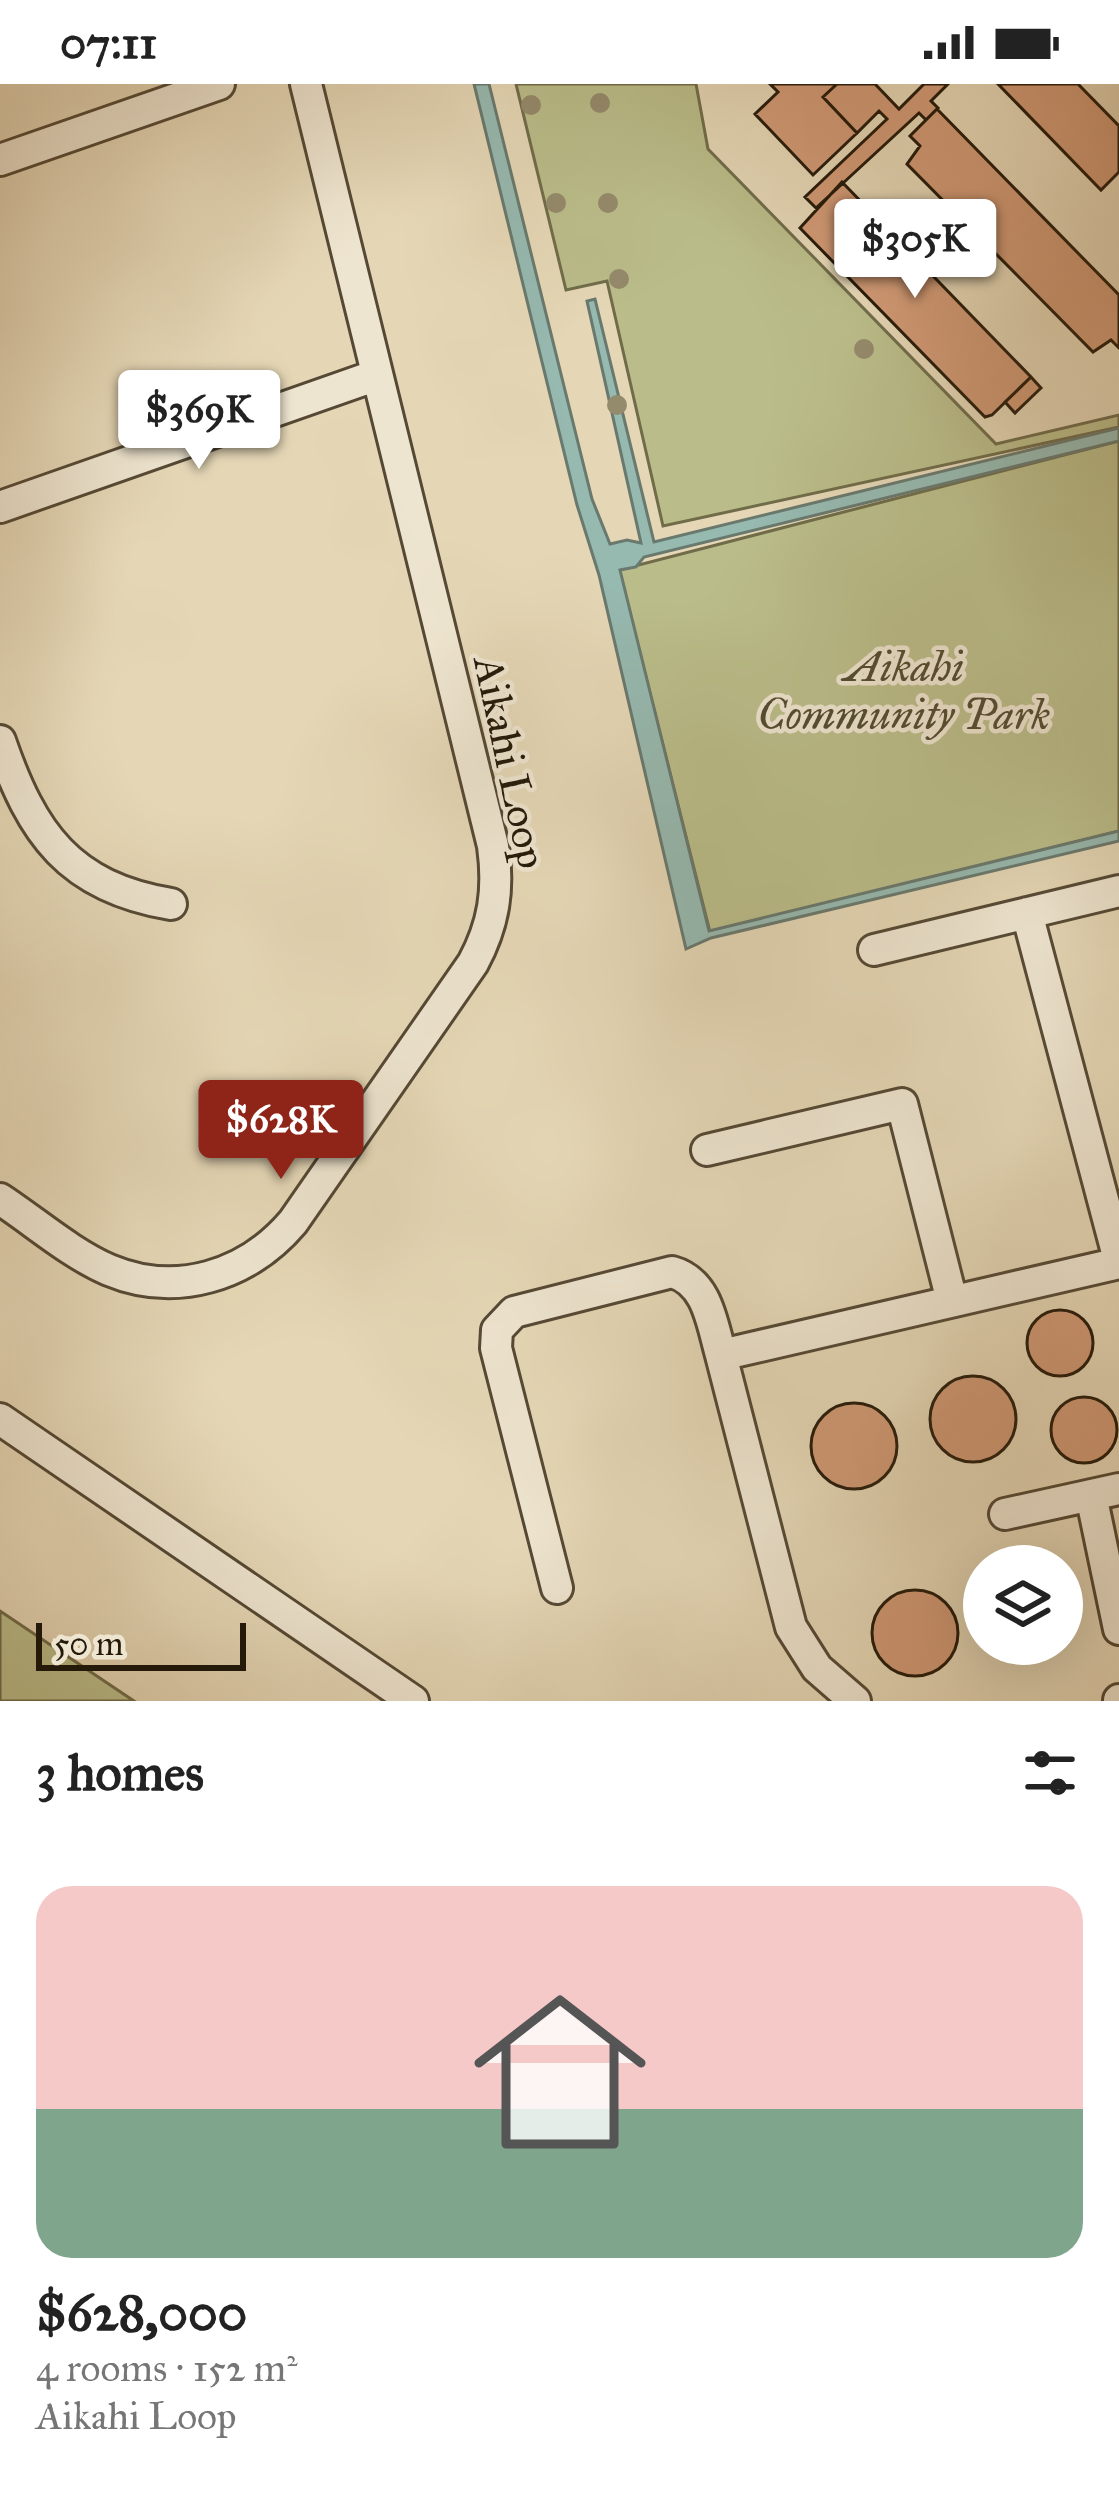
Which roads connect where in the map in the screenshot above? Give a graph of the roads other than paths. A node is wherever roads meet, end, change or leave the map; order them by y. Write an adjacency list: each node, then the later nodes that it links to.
1 (219, 84): 3 (street)
2 (306, 84): 4 (street, Aikahi Loop)
3 (0, 160)
4 (377, 375): 5 (street); 12 (street, Aikahi Loop)
5 (0, 507)
6 (0, 741): 8 (street)
7 (1119, 891): 9 (street)
8 (171, 904)
9 (1027, 913): 10 (street); 13 (street)
10 (874, 950)
11 (707, 1150): 14 (street)
12 (0, 1198)
13 (1119, 1261): 14 (street)
14 (952, 1301): 15 (street)
15 (721, 1354): 19 (street); 22 (street)
16 (0, 1419): 21 (street)
17 (1105, 1492): 18 (street); 20 (street)
18 (1005, 1514)
19 (557, 1588)
20 (1119, 1629)
21 (413, 1701)
22 (856, 1701)

